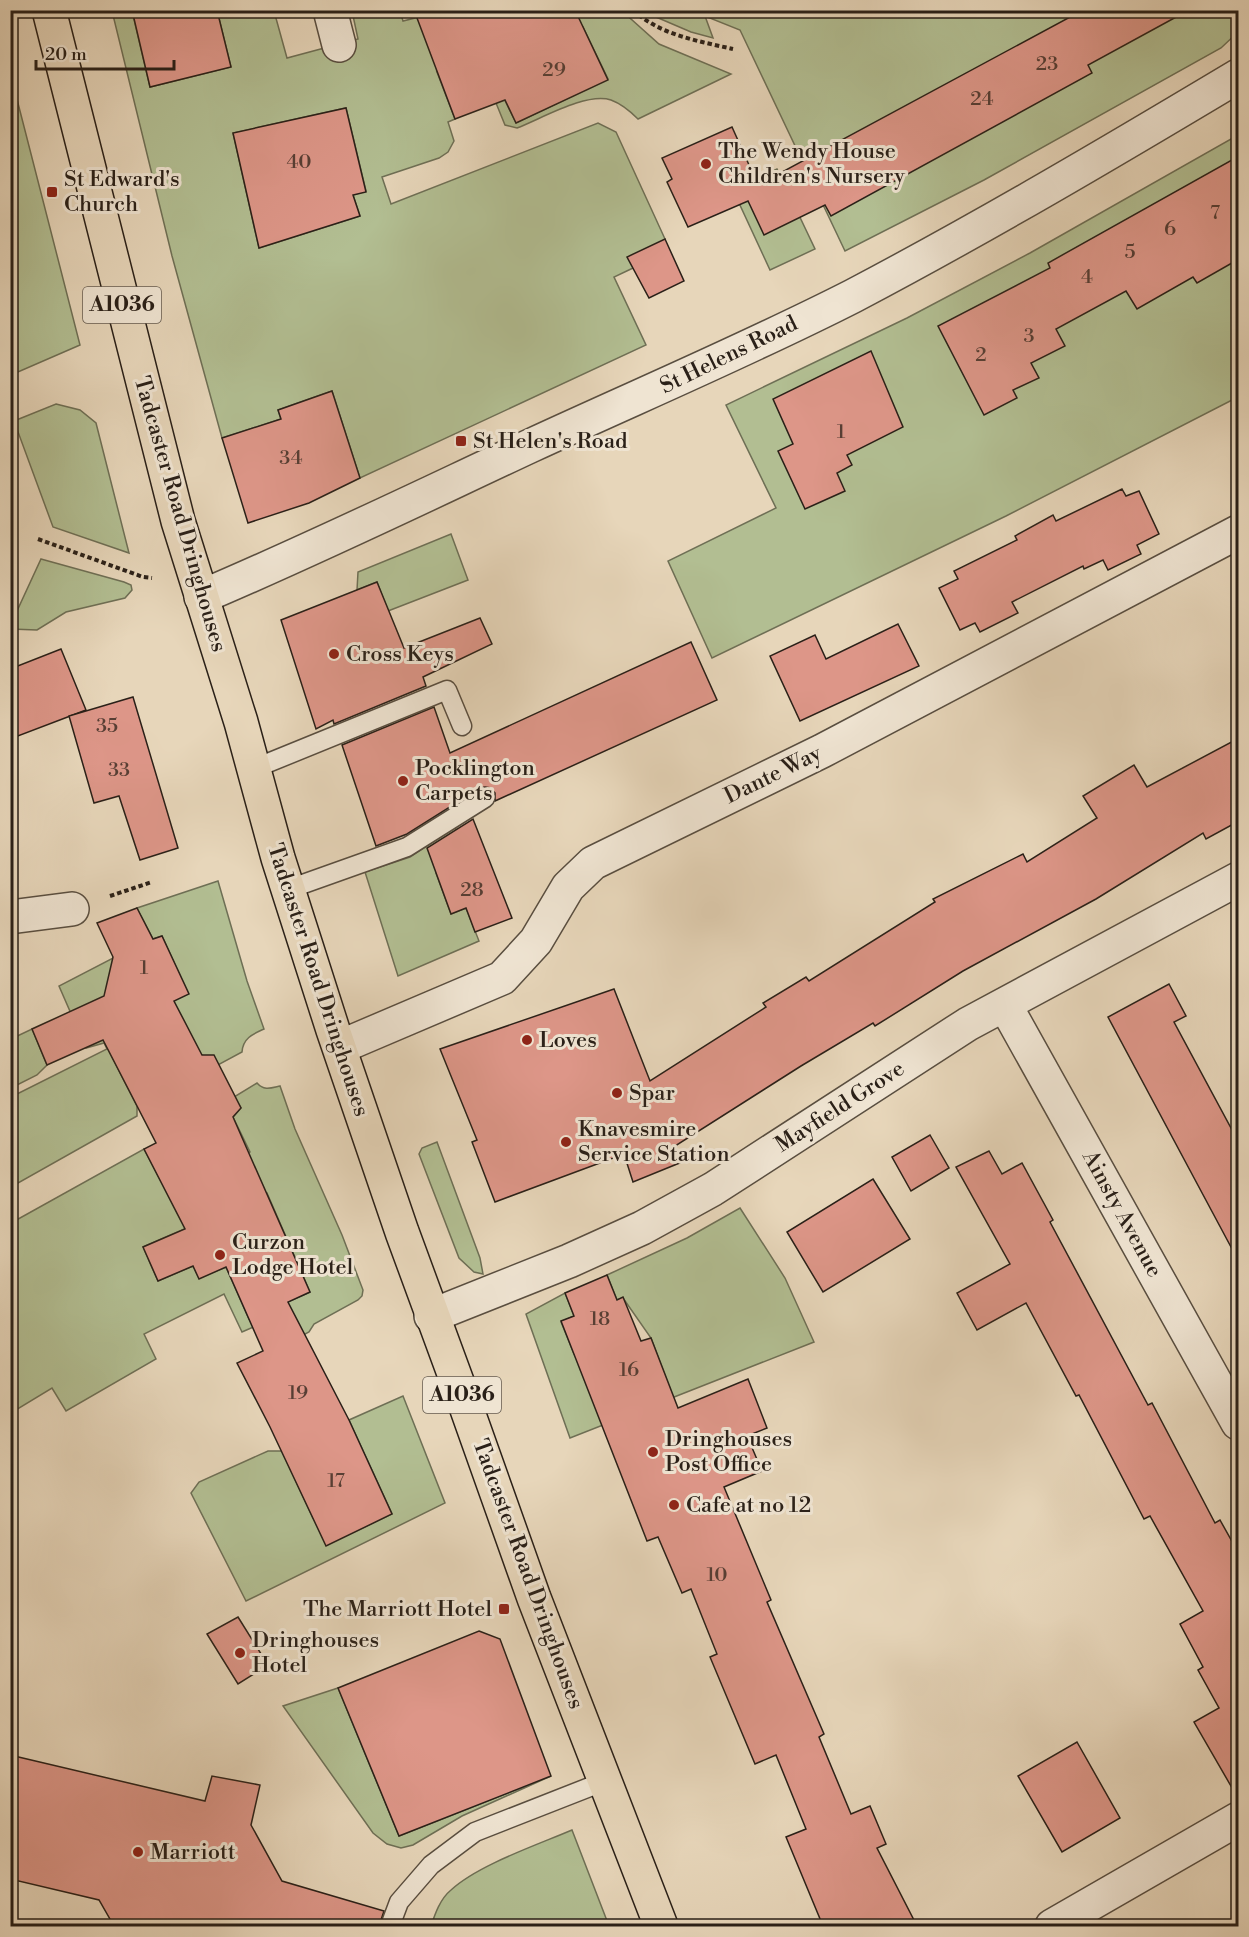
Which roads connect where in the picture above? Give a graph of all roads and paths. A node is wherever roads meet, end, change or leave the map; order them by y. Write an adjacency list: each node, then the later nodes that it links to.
1 (48, 10): 9 (main road, Tadcaster Road Dringhouses / A1036)
2 (330, 10): 4 (street)
3 (633, 10): 5 (path)
4 (339, 45)
5 (733, 49)
6 (1239, 76): 9 (street, St Helens Road)
7 (1239, 531): 18 (street, Dante Way)
8 (38, 539): 9 (path)
9 (199, 591): 11 (main road, Tadcaster Road Dringhouses / A1036)
10 (462, 726): 11 (lane)
11 (253, 769): 14 (main road, Tadcaster Road Dringhouses / A1036)
12 (485, 798): 14 (lane)
13 (1239, 879): 17 (street, Mayfield Grove)
14 (289, 889): 18 (main road, Tadcaster Road Dringhouses / A1036)
15 (72, 909): 16 (street)
16 (10, 918)
17 (1005, 1005): 19 (street, Mayfield Grove); 20 (street, Ainsty Avenue)
18 (340, 1047): 19 (main road, Tadcaster Road Dringhouses / A1036)
19 (431, 1316): 21 (main road, Tadcaster Road Dringhouses / A1036)
20 (1239, 1423)
21 (605, 1780): 23 (lane); 24 (main road, Tadcaster Road Dringhouses / A1036)
22 (1239, 1820): 25 (street)
23 (390, 1926)
24 (661, 1926)
25 (1052, 1926)

